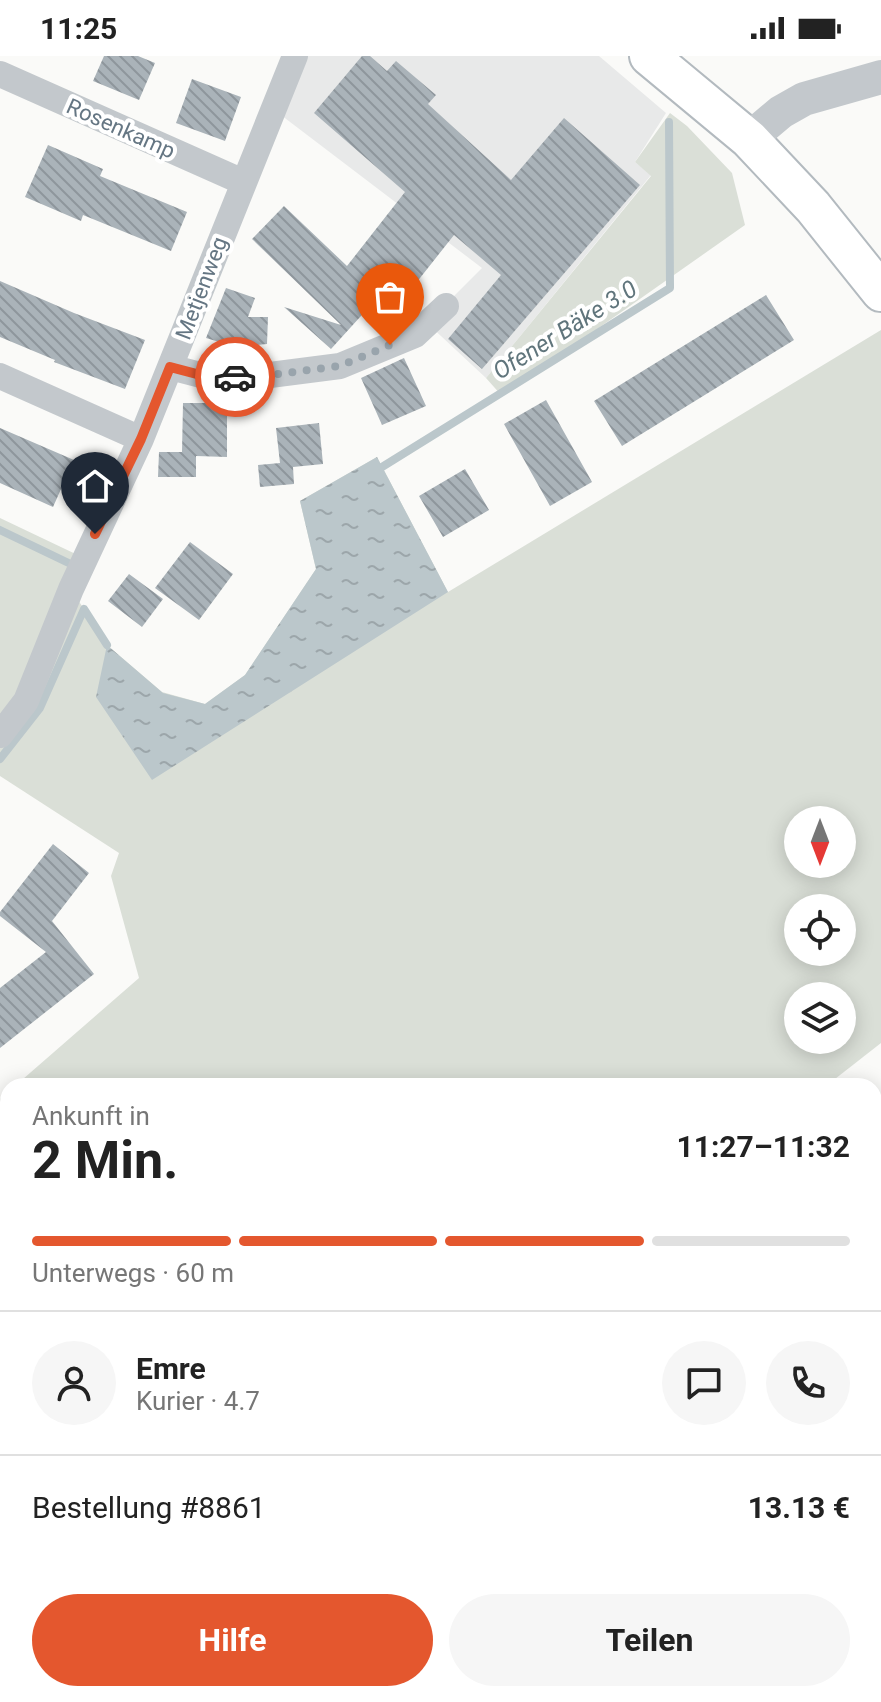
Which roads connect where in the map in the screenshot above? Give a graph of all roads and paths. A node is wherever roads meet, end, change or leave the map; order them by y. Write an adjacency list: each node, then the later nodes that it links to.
1 (295, 56): 6 (street, Metjenweg)
2 (649, 56): 5 (main road)
3 (0, 74): 6 (street, Rosenkamp)
4 (881, 77): 5 (street)
5 (749, 139): 7 (main road)
6 (243, 182): 9 (street, Metjenweg)
7 (881, 292)
8 (446, 306): 9 (street)
9 (170, 367): 11 (street, Metjenweg)
10 (0, 376): 11 (street)
11 (141, 439): 12 (street, Metjenweg)
12 (0, 735)

